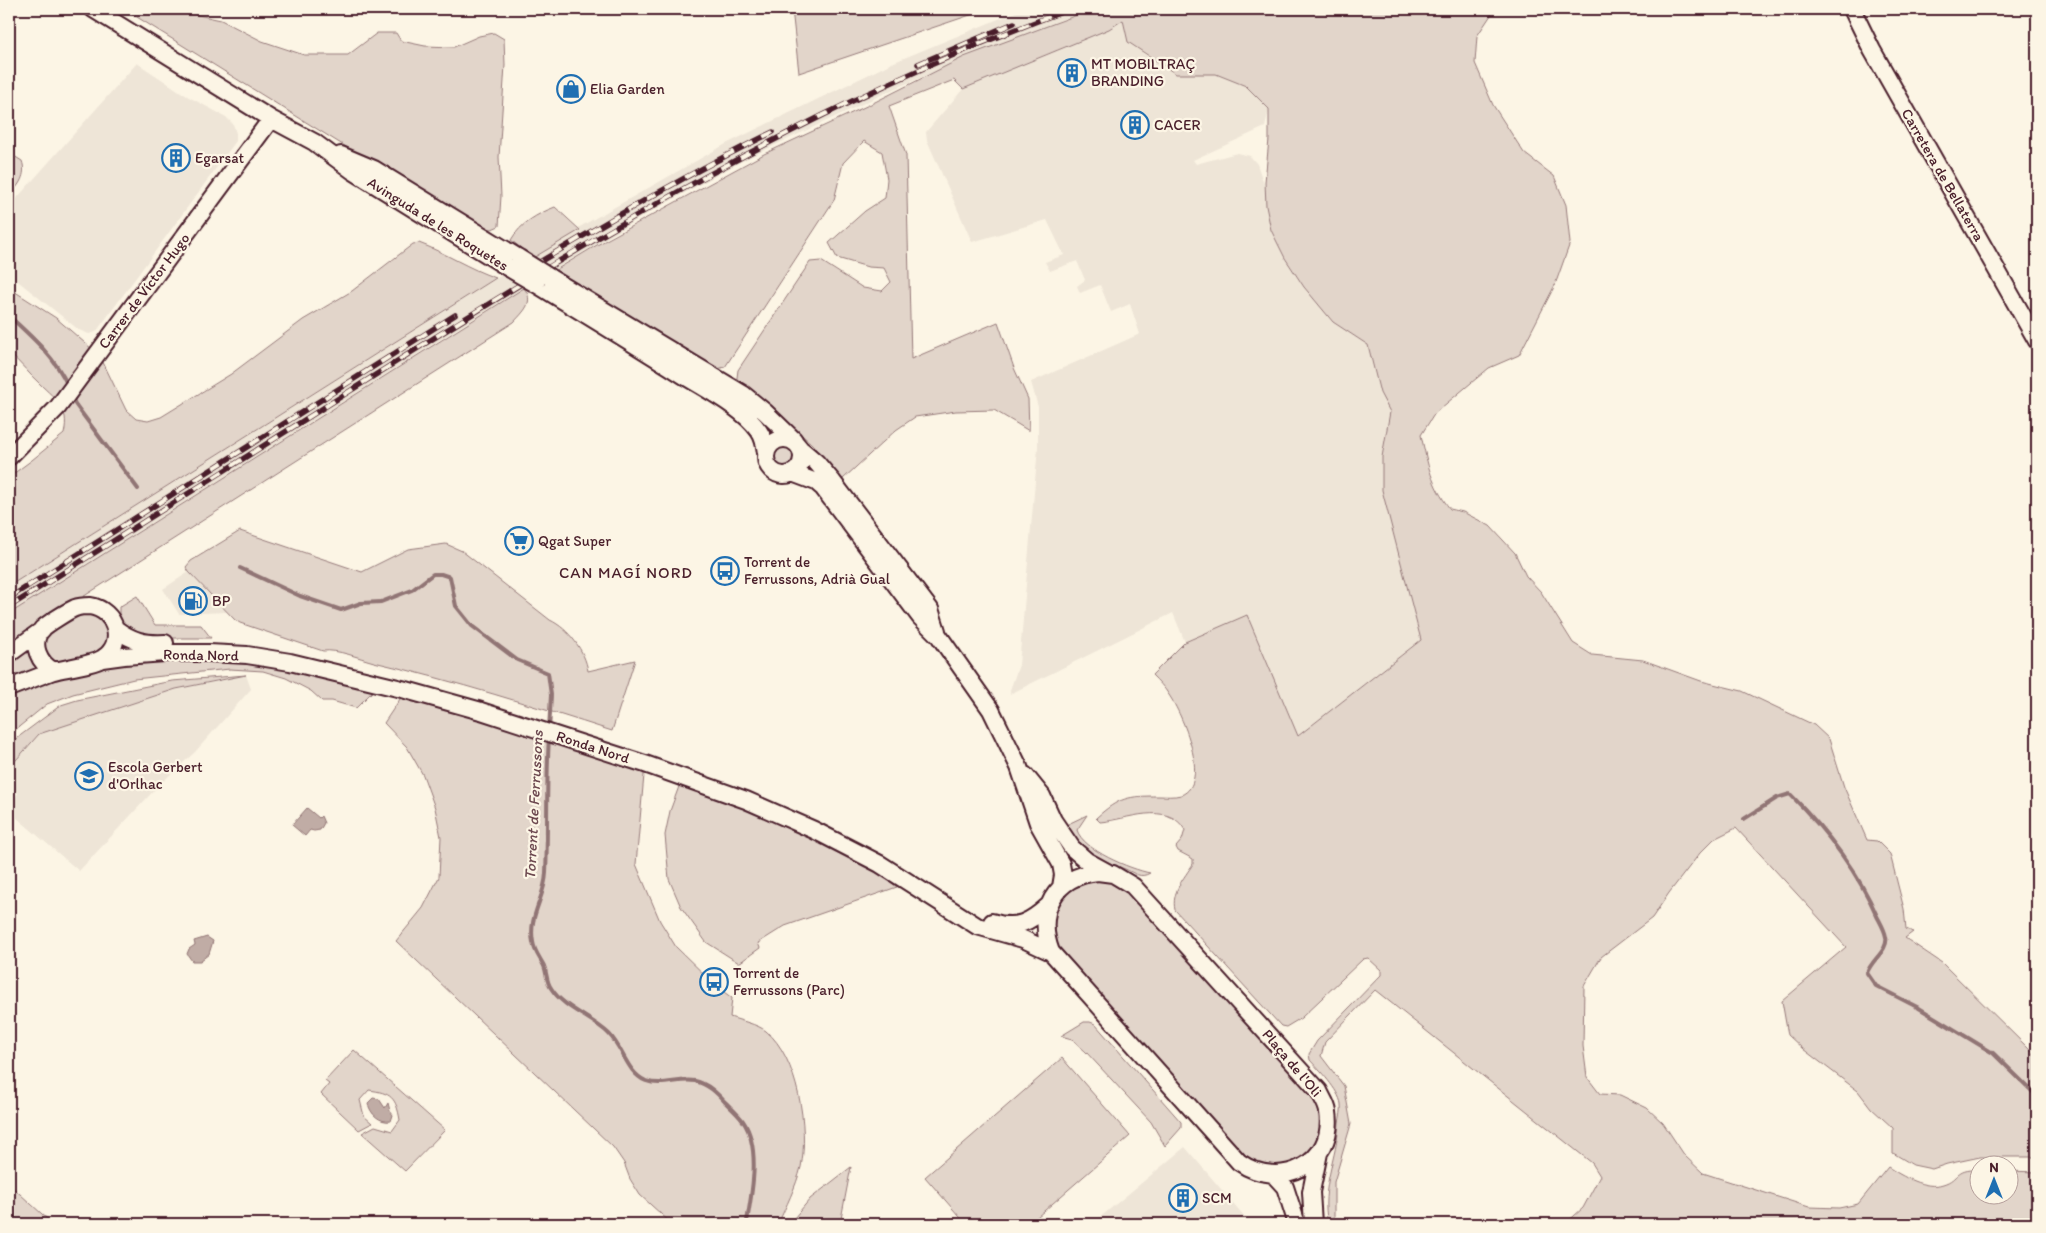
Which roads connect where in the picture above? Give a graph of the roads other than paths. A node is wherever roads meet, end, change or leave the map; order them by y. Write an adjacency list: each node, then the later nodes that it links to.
1 (94, 9): 3 (main road, Avinguda de les Roquetes)
2 (1852, 9): 5 (main road, Carretera de Bellaterra)
3 (271, 119): 4 (main road, Avinguda de les Roquetes, bridge); 8 (main road, Carrer de Víctor Hugo)
4 (543, 280): 6 (main road, Avinguda de les Roquetes); 7 (main road, Avinguda de les Roquetes)
5 (2037, 341)
6 (798, 446): 7 (main road); 9 (main road); 12 (main road, Avinguda de les Roquetes)
7 (766, 453): 9 (main road)
8 (9, 457)
9 (792, 474): 12 (main road, Avinguda de les Roquetes)
10 (116, 629): 11 (main road, Ronda Nord); 14 (main road); 17 (main road, Ronda Nord)
11 (42, 630): 13 (main road, Ronda Nord); 15 (main road)
12 (939, 636): 18 (main road, Avinguda de les Roquetes)
13 (9, 654)
14 (102, 659): 15 (main road, Ronda Nord); 17 (main road, Ronda Nord)
15 (56, 670): 16 (main road, Ronda Nord)
16 (9, 688)
17 (540, 725): 19 (main road, Ronda Nord)
18 (1019, 767): 20 (main road, Avinguda de les Roquetes); 21 (main road, Avinguda de les Roquetes)
19 (693, 776): 22 (main road, Ronda Nord); 23 (main road, Ronda Nord)
20 (1112, 874): 21 (main road, Plaça de l'Oli); 24 (main road, Plaça de l'Oli)
21 (1061, 886): 22 (main road, Plaça de l'Oli)
22 (1048, 906): 23 (main road, Plaça de l'Oli)
23 (1051, 952): 25 (main road, Plaça de l'Oli)
24 (1319, 1152): 25 (main road, Plaça de l'Oli); 27 (main road)
25 (1274, 1175): 26 (main road)
26 (1297, 1224)
27 (1313, 1224)

